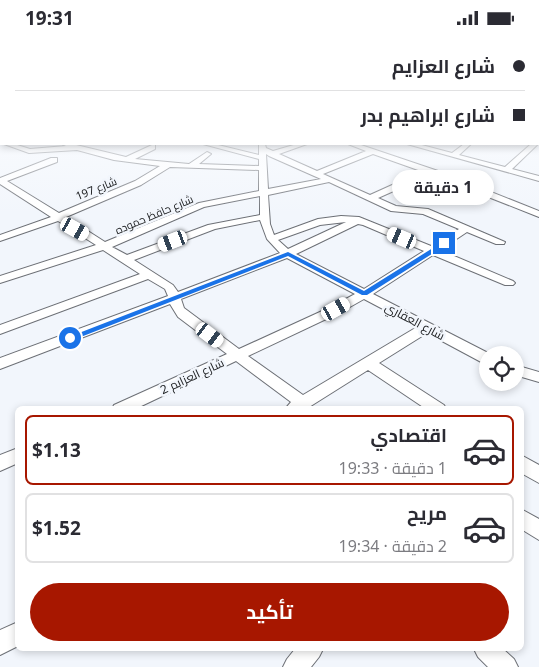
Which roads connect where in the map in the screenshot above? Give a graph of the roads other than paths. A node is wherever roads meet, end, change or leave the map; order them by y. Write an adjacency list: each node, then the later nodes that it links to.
1 (114, 155): 11 (street)
2 (134, 155): 11 (street)
3 (204, 155): 14 (street)
4 (261, 155): 14 (street)
5 (264, 155): 21 (street, شارع العقاري)
6 (265, 155): 16 (street)
7 (363, 155): 16 (street)
8 (387, 155): 23 (street)
9 (523, 155): 15 (street)
10 (453, 156): 15 (street)
11 (127, 159): 13 (street)
12 (54, 160): 18 (street)
13 (168, 165): 14 (street); 24 (street, شارع 197)
14 (191, 166)
15 (506, 171): 17 (street)
16 (316, 174): 19 (street)
17 (539, 179)
18 (0, 180): 24 (street)
19 (330, 180): 21 (street, شارع حافظ حموده); 22 (street)
20 (404, 183): 22 (street)
21 (263, 192): 25 (street, شارع العقاري); 31 (street, شارع حافظ حموده)
22 (371, 198): 27 (street)
23 (539, 214)
24 (59, 217): 28 (street, شارع 197); 31 (street)
25 (264, 217): 29 (street, شارع العقاري); 34 (street)
26 (359, 220): 29 (street); 32 (street); 33 (street)
27 (467, 228): 30 (street); 32 (street, شارع العزايم 2)
28 (0, 238)
29 (272, 239): 33 (street, شارع العقاري)
30 (500, 241)
31 (106, 245): 34 (street); 36 (street, شارع حافظ حموده)
32 (432, 251): 37 (street); 38 (street, شارع العزايم 2)
33 (288, 254): 38 (street, شارع العقاري); 39 (street)
34 (127, 259): 35 (street)
35 (150, 273): 39 (street); 41 (street)
36 (0, 280)
37 (509, 283)
38 (364, 294): 40 (street, شارع العقاري); 43 (street, شارع العزايم 2)
39 (174, 299): 43 (street); 45 (street)
40 (427, 327): 42 (street, شارع العقاري); 44 (street)
41 (0, 330)
42 (479, 354)
43 (237, 355): 48 (street, شارع العزايم 2); 49 (street)
44 (368, 363): 49 (street); 50 (street)
45 (0, 364)
46 (524, 373): 47 (street)
47 (539, 377)
48 (126, 406)
49 (298, 406)
50 (433, 406)
51 (15, 456): 52 (street)
52 (0, 463)
53 (524, 465): 54 (street)
54 (539, 475)
55 (524, 520): 56 (street)
56 (539, 530)
57 (15, 635): 58 (street)
58 (0, 643)
59 (309, 651): 61 (street)
60 (488, 651): 62 (street)
61 (295, 667)
62 (506, 667)

